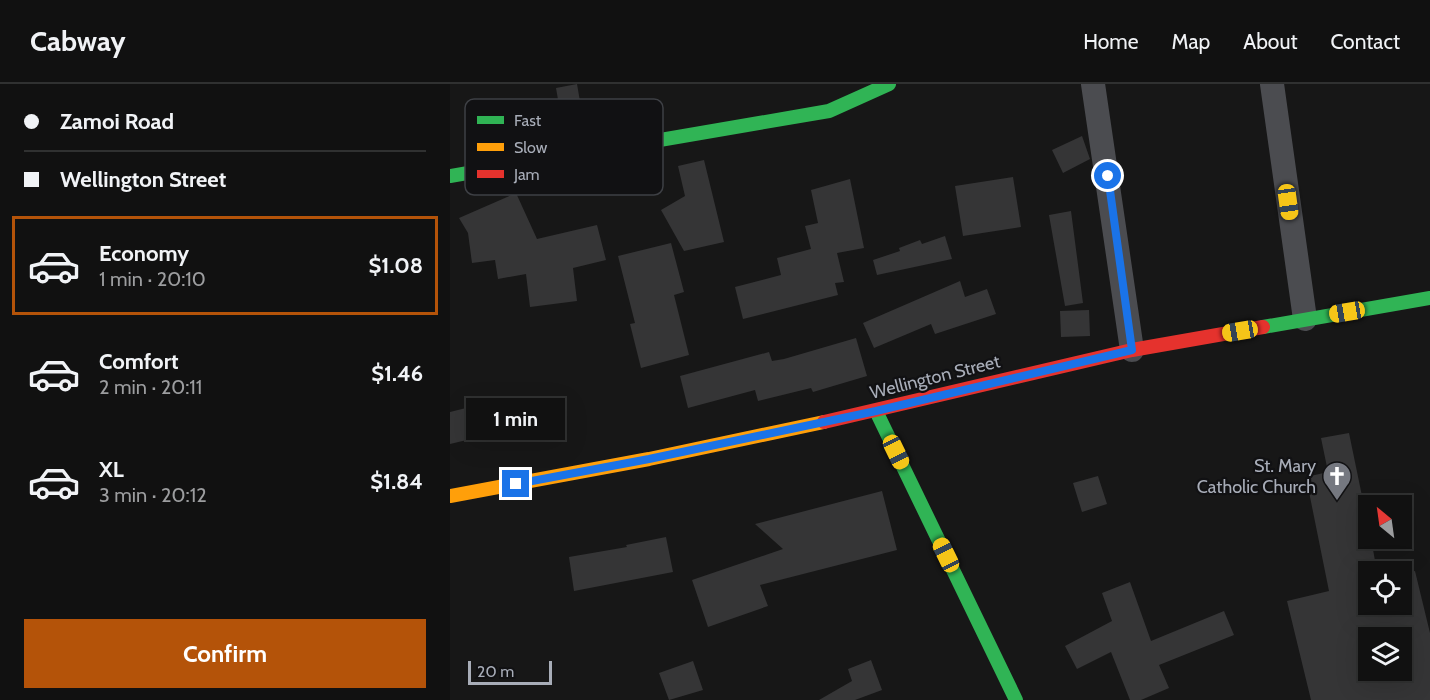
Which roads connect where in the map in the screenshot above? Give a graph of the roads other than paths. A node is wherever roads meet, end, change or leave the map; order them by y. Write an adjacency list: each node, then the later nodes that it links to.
1 (889, 84): 4 (main road)
2 (1093, 84): 9 (street)
3 (1272, 84): 8 (street)
4 (663, 139)
5 (465, 173): 6 (main road)
6 (450, 176)
7 (1430, 297): 8 (main road, Wellington Street)
8 (1305, 319): 9 (main road, Wellington Street)
9 (1132, 350): 10 (main road, Wellington Street)
10 (876, 411): 11 (main road, Wellington Street); 12 (main road)
11 (450, 496)
12 (1016, 700)

